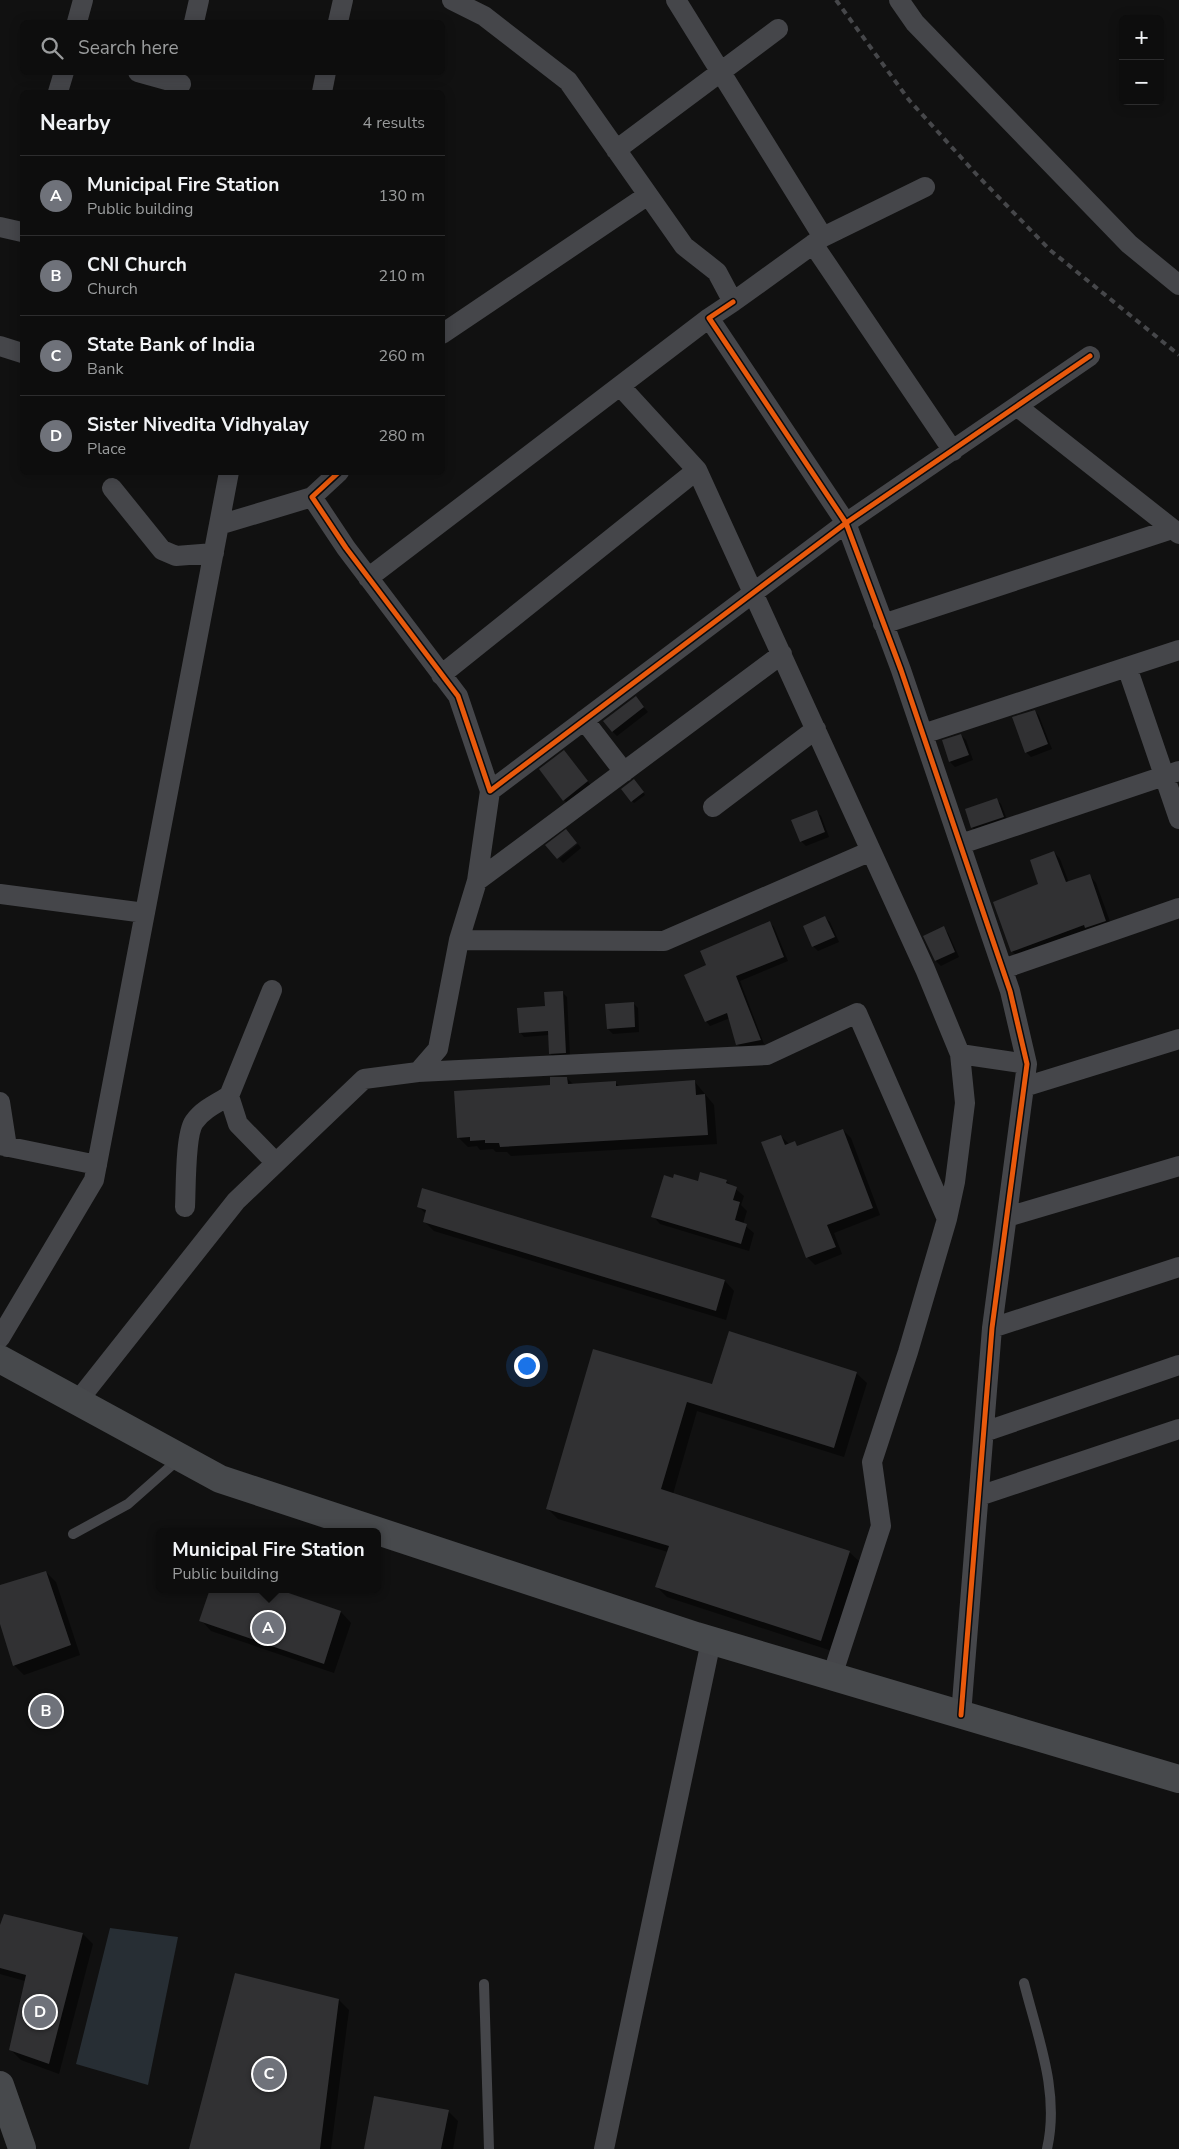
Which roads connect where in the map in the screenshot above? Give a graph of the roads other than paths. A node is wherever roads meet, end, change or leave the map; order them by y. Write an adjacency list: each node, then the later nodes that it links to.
1 (83, 0): 7 (street)
2 (199, 0): 8 (street)
3 (343, 0): 9 (street)
4 (452, 0): 18 (street)
5 (676, 0): 11 (street)
6 (900, 0): 24 (street)
7 (78, 20)
8 (194, 20)
9 (338, 20)
10 (778, 29): 11 (street)
11 (721, 70): 18 (street); 23 (street)
12 (63, 75): 16 (street)
13 (150, 75): 15 (street)
14 (325, 75): 17 (street)
15 (182, 83)
16 (59, 90)
17 (322, 90)
18 (616, 150): 20 (street)
19 (925, 187): 23 (street)
20 (648, 195): 25 (street); 27 (street)
21 (0, 227): 22 (street)
22 (20, 229)
23 (818, 241): 25 (street); 33 (street)
24 (1179, 286)
25 (733, 302): 26 (street)
26 (709, 318): 31 (street); 39 (street)
27 (445, 332)
28 (0, 346): 29 (street)
29 (20, 352)
30 (1090, 356): 32 (street)
31 (620, 386): 34 (street); 43 (street)
32 (1018, 407): 33 (street); 41 (street)
33 (953, 451): 39 (street)
34 (697, 470): 44 (street); 49 (street)
35 (229, 475): 40 (street)
36 (336, 475): 38 (street)
37 (112, 488): 42 (street)
38 (312, 497): 40 (street); 43 (street)
39 (846, 522): 44 (street); 45 (street)
40 (219, 525): 42 (street)
41 (1176, 532): 45 (street)
42 (214, 552): 63 (street)
43 (368, 578): 49 (street)
44 (753, 592): 47 (street); 50 (street)
45 (883, 624): 52 (street)
46 (1179, 650): 48 (street)
47 (782, 654): 51 (street); 53 (street)
48 (1127, 667): 52 (street); 54 (street)
49 (441, 675): 55 (street)
50 (584, 720): 53 (street); 55 (street)
51 (816, 729): 56 (street); 59 (street)
52 (923, 734): 58 (street)
53 (624, 772): 60 (street)
54 (1172, 773): 57 (street); 58 (street)
55 (490, 791): 60 (street)
56 (712, 807)
57 (1179, 819)
58 (960, 844): 65 (street)
59 (871, 851): 64 (street); 68 (street)
60 (477, 881): 64 (street)
61 (0, 894): 63 (street)
62 (1179, 908): 65 (street)
63 (145, 913): 76 (street)
64 (459, 940): 70 (street)
65 (1003, 969): 69 (street)
66 (272, 990): 72 (street)
67 (1179, 1039): 71 (street)
68 (960, 1054): 69 (street); 80 (street)
69 (1027, 1064): 71 (street)
70 (418, 1072): 75 (street); 80 (street)
71 (1024, 1087): 79 (street)
72 (229, 1096): 75 (street); 78 (street)
73 (0, 1102): 74 (street)
74 (4, 1146): 76 (street)
75 (276, 1163): 86 (street)
76 (97, 1165): 83 (street)
77 (1179, 1166): 79 (street)
78 (185, 1207)
79 (1007, 1217): 82 (street)
80 (947, 1219): 95 (street)
81 (1179, 1267): 82 (street)
82 (992, 1328): 88 (street)
83 (0, 1338)
84 (0, 1360): 86 (main road)
85 (1179, 1364): 88 (street)
86 (77, 1402): 89 (main road)
87 (1179, 1429): 90 (street)
88 (984, 1432): 90 (street)
89 (180, 1457): 91 (main road); 93 (lane)
90 (979, 1496): 96 (street)
91 (371, 1528)
92 (381, 1531): 94 (main road)
93 (73, 1534)
94 (711, 1641): 95 (main road); 103 (street)
95 (832, 1676): 96 (main road)
96 (962, 1715): 97 (main road)
97 (1179, 1779)
98 (1024, 1983): 104 (lane)
99 (484, 1984): 102 (lane)
100 (0, 2085): 101 (main road)
101 (26, 2149)
102 (489, 2149)
103 (604, 2149)
104 (1047, 2149)

